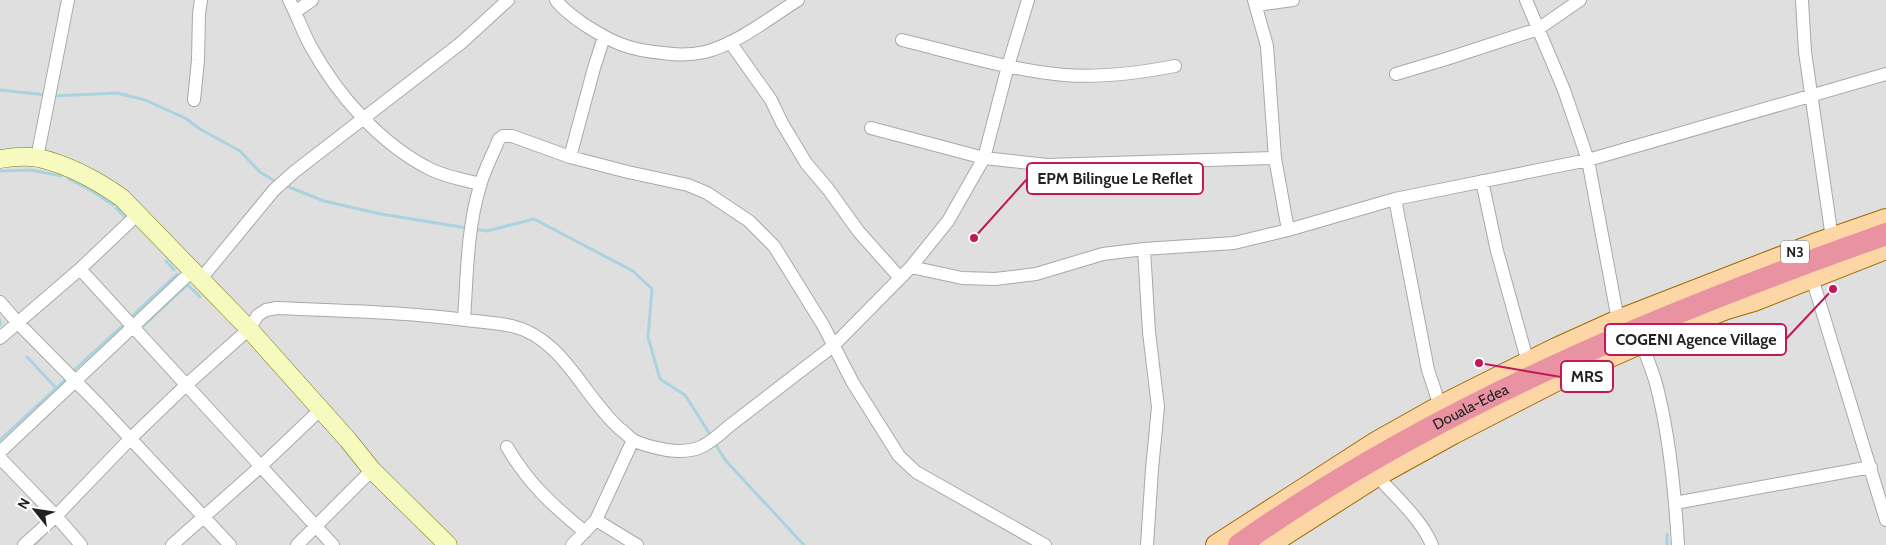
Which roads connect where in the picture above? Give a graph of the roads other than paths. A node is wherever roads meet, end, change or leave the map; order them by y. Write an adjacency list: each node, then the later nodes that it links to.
1 (68, 0): 28 (street)
2 (201, 0): 24 (street)
3 (289, 0): 14 (street)
4 (312, 0): 14 (street)
5 (556, 0): 16 (street)
6 (798, 0): 18 (street)
7 (1028, 0): 19 (street)
8 (1293, 0): 13 (street)
9 (1526, 0): 15 (street)
10 (1580, 0): 15 (street)
11 (1802, 0): 23 (street)
12 (501, 2): 25 (street)
13 (1255, 3): 30 (street)
14 (296, 12): 25 (street)
15 (1538, 29): 21 (street); 32 (street)
16 (604, 37): 18 (street); 27 (street)
17 (902, 40): 19 (street)
18 (730, 42): 46 (street)
19 (1008, 66): 20 (street); 29 (street)
20 (1175, 66)
21 (1396, 74)
22 (1886, 74): 23 (street)
23 (1812, 96): 32 (street); 40 (street)
24 (194, 100)
25 (362, 118): 34 (street); 45 (street)
26 (870, 128): 29 (street)
27 (570, 157): 34 (street); 56 (street)
28 (37, 158): 31 (main road); 36 (main road)
29 (984, 158): 30 (street); 43 (street)
30 (1275, 158): 38 (street)
31 (0, 159)
32 (1588, 160): 33 (street); 50 (street)
33 (1482, 181): 35 (street); 57 (street)
34 (480, 184): 49 (street)
35 (1395, 199): 38 (street); 60 (street)
36 (138, 214): 44 (street); 45 (main road)
37 (1886, 220): 40 (main road, N3)
38 (1288, 230): 41 (street)
39 (1886, 234): 90 (highway, Douala-Edea / N3)
40 (1832, 238): 50 (main road, N3)
41 (1144, 249): 43 (street); 88 (street)
42 (1886, 249): 47 (main road, N3)
43 (911, 267): 46 (street)
44 (80, 269): 51 (street); 52 (street)
45 (196, 275): 52 (street); 53 (main road)
46 (900, 278): 56 (street)
47 (1812, 278): 55 (main road, N3); 68 (street)
48 (0, 302): 51 (street)
49 (464, 320): 53 (street); 63 (street)
50 (1618, 320): 57 (main road)
51 (17, 322): 54 (street); 58 (street)
52 (133, 328): 58 (street); 59 (street)
53 (249, 329): 59 (street); 61 (main road)
54 (0, 338)
55 (1642, 343): 70 (main road, N3); 71 (street)
56 (833, 346): 63 (street); 87 (street)
57 (1528, 363): 60 (main road)
58 (76, 381): 62 (street); 65 (street)
59 (185, 386): 62 (street); 67 (street)
60 (1440, 406): 89 (main road)
61 (321, 409): 67 (street); 69 (main road)
62 (131, 438): 72 (street); 73 (street)
63 (633, 440): 74 (street)
64 (508, 447): 77 (street)
65 (0, 452)
66 (0, 458): 72 (street)
67 (260, 467): 73 (street); 76 (street)
68 (1871, 467): 71 (street); 75 (street)
69 (372, 470): 76 (street); 84 (main road)
70 (1377, 476): 91 (main road, N3); 92 (street)
71 (1675, 503): 93 (street)
72 (56, 516): 78 (street); 79 (street)
73 (202, 517): 80 (street); 81 (street)
74 (596, 520): 77 (street); 86 (street)
75 (1886, 520)
76 (316, 527): 82 (street); 83 (street)
77 (585, 532): 85 (street)
78 (24, 545)
79 (81, 545)
80 (172, 545)
81 (230, 545)
82 (296, 545)
83 (333, 545)
84 (448, 545)
85 (572, 545)
86 (637, 545)
87 (1045, 545)
88 (1147, 545)
89 (1216, 545)
90 (1239, 545)
91 (1269, 545)
92 (1432, 545)
93 (1678, 545)

